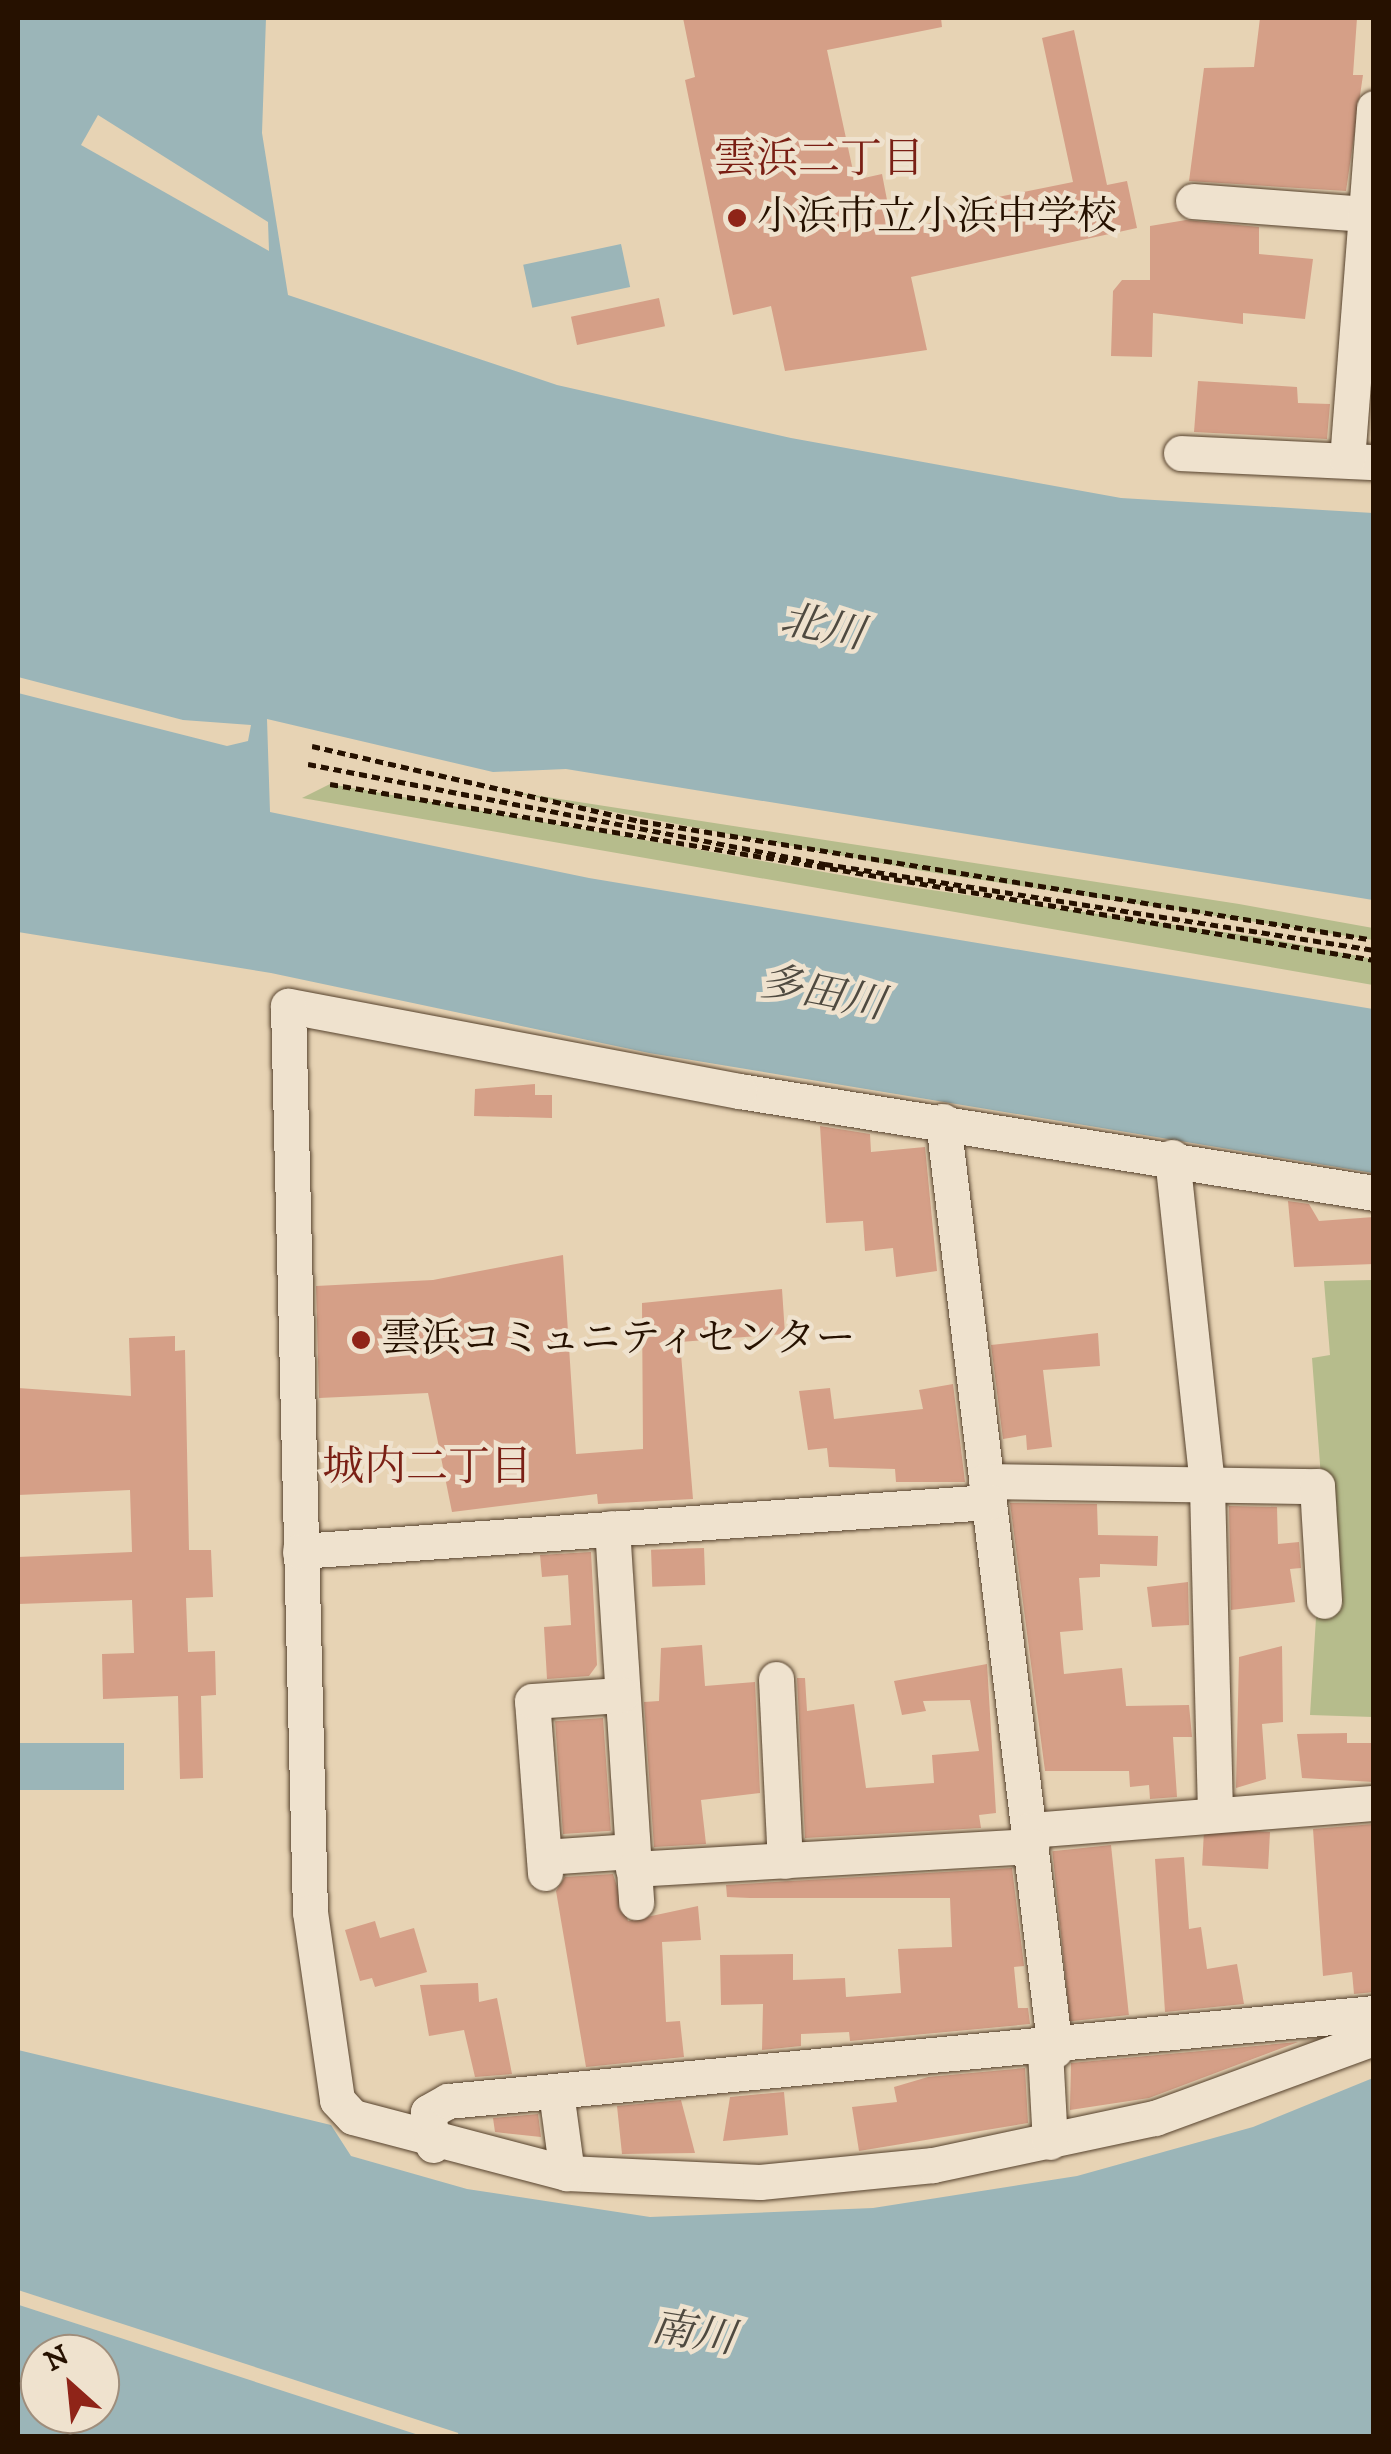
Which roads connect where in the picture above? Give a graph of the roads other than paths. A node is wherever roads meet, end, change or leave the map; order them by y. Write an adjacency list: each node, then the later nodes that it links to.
1 (1374, 108): 3 (street)
2 (1193, 202): 3 (street)
3 (1365, 214): 5 (street)
4 (1181, 453): 5 (street)
5 (1360, 461)
6 (944, 1121): 7 (street); 10 (street); 12 (street)
7 (1172, 1158): 8 (street); 9 (street)
8 (1374, 1194)
9 (1206, 1482): 10 (street); 13 (street); 17 (street)
10 (987, 1491): 11 (street); 18 (street)
11 (612, 1528): 12 (street); 15 (street)
12 (300, 1551): 26 (street)
13 (1324, 1601)
14 (776, 1679): 19 (street)
15 (621, 1695): 20 (street); 20 (street)
16 (1374, 1803): 17 (street)
17 (1216, 1816): 18 (street)
18 (1030, 1838): 19 (street); 23 (street)
19 (785, 1861): 20 (street)
20 (634, 1874)
21 (1374, 2013): 23 (street)
22 (1374, 2038): 25 (street)
23 (1050, 2050): 24 (street); 25 (street)
24 (556, 2092): 26 (street); 27 (street)
25 (1050, 2142): 27 (street)
26 (434, 2145): 27 (street)
27 (567, 2173)

